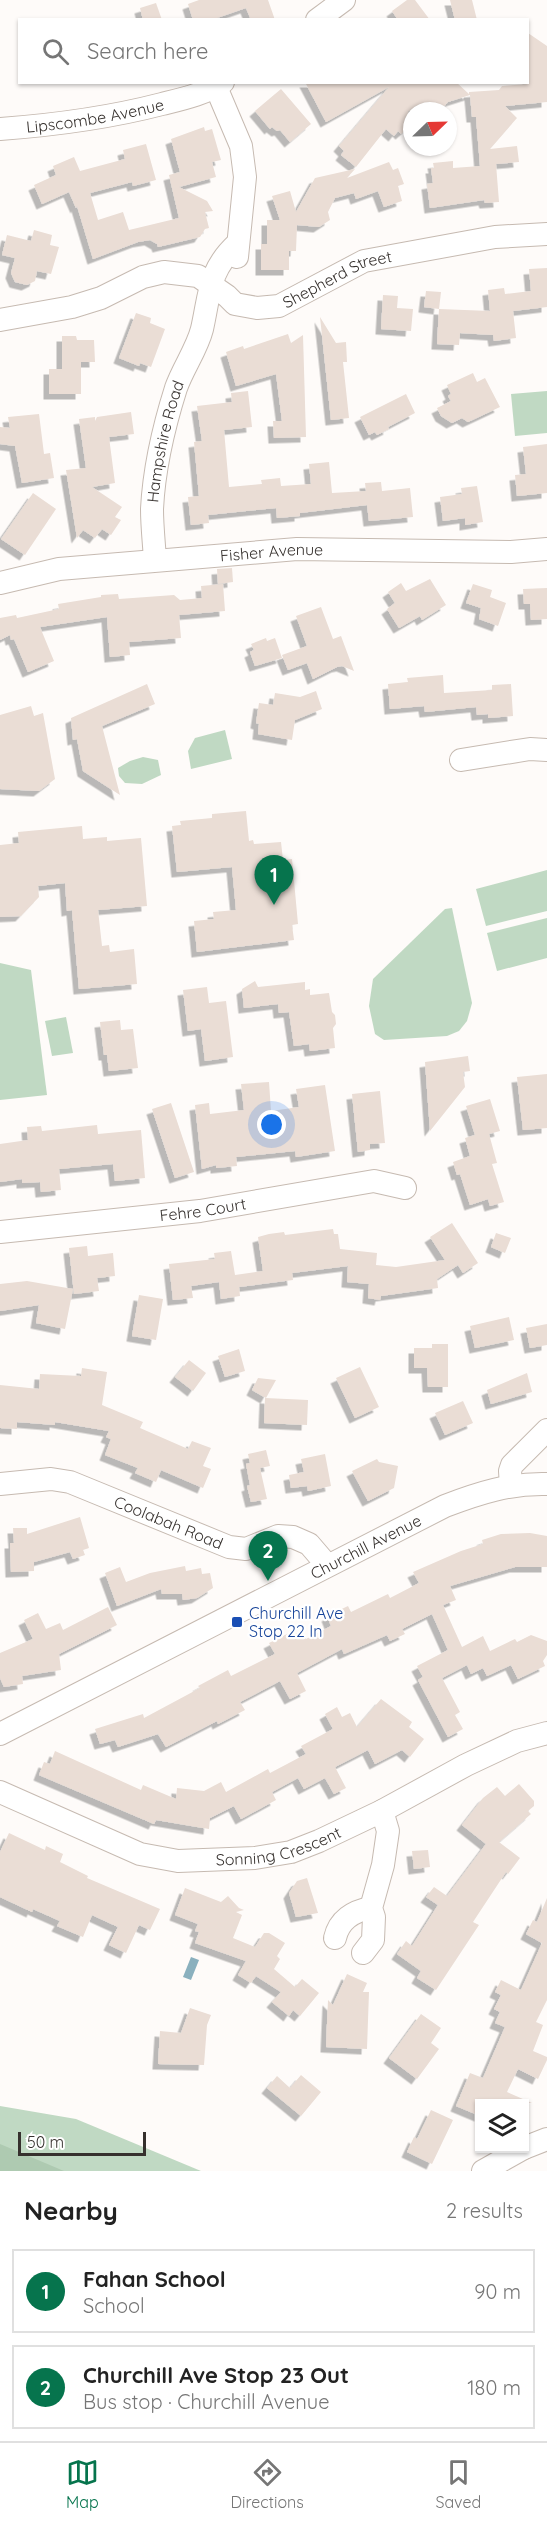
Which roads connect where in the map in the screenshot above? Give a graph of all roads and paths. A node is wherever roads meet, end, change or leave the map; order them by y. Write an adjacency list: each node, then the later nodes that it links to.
1 (344, 0): 2 (street)
2 (320, 18)
3 (220, 85): 4 (street, Lipscombe Avenue); 6 (street, Hampshire Road)
4 (0, 129)
5 (547, 234): 6 (street, Shepherd Street)
6 (219, 289): 7 (street, Shepherd Street); 9 (street, Hampshire Road)
7 (0, 320)
8 (547, 549): 9 (street, Fisher Avenue)
9 (155, 560): 10 (street, Fisher Avenue)
10 (0, 583)
11 (547, 750): 12 (street)
12 (461, 760)
13 (405, 1188): 14 (street, Fehre Court)
14 (0, 1232)
15 (547, 1431): 18 (street)
16 (0, 1484): 19 (street, Coolabah Road)
17 (547, 1484): 18 (street, Churchill Avenue)
18 (511, 1486): 19 (street, Churchill Avenue)
19 (327, 1566): 21 (street, Churchill Avenue)
20 (547, 1733): 23 (street, Sonning Crescent)
21 (0, 1734)
22 (0, 1792): 23 (street, Sonning Crescent)
23 (382, 1811): 24 (street)
24 (371, 1908): 25 (street); 26 (street)
25 (334, 1938)
26 (363, 1953)
27 (547, 2139): 28 (street)
28 (529, 2146)
29 (515, 2153): 30 (street)
30 (483, 2171)

